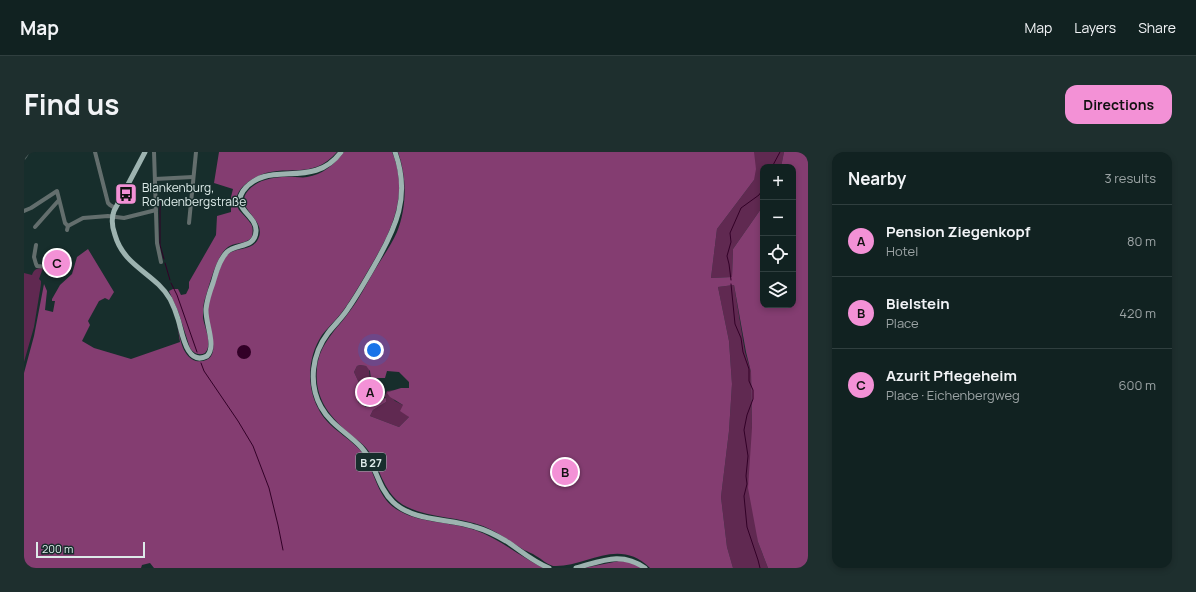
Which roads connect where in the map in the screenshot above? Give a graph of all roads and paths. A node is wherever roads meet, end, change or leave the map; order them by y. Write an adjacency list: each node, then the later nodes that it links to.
1 (28, 152): 8 (street)
2 (95, 152): 12 (street)
3 (144, 152): 12 (main road)
4 (154, 152): 10 (street)
5 (196, 152): 9 (street)
6 (341, 152): 15 (main road)
7 (395, 152): 21 (main road, B 27)
8 (24, 158)
9 (194, 177): 10 (street); 16 (street)
10 (155, 179): 13 (street)
11 (59, 200): 14 (street); 15 (street); 17 (street)
12 (115, 208): 15 (main road)
13 (156, 210): 15 (street); 19 (street)
14 (24, 211)
15 (112, 217)
16 (189, 223)
17 (35, 227)
18 (36, 245): 20 (street)
19 (161, 262)
20 (48, 266)
21 (549, 568)
22 (576, 568): 23 (main road)
23 (645, 568)

